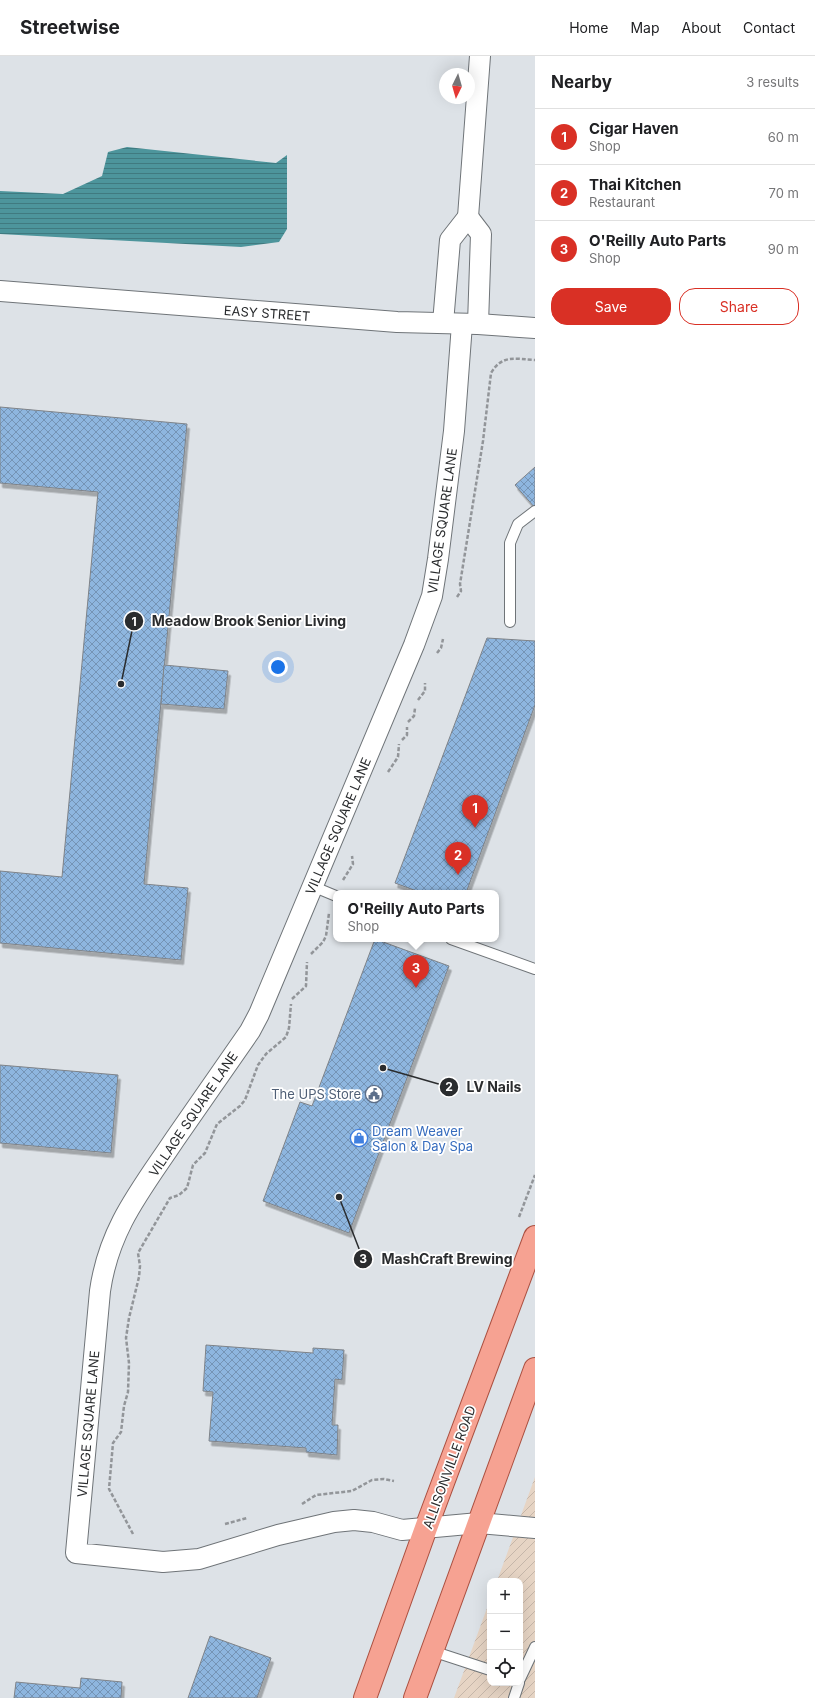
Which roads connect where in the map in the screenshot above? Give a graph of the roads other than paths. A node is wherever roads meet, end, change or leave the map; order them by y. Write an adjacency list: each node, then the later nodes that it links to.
1 (480, 56): 2 (street)
2 (468, 217): 4 (street); 4 (street)
3 (0, 291): 4 (street, EASY STREET)
4 (461, 324): 5 (street, EASY STREET); 8 (street, VILLAGE SQUARE LANE)
5 (535, 328)
6 (535, 511): 7 (lane)
7 (510, 622)
8 (312, 886): 9 (lane); 15 (street, VILLAGE SQUARE LANE)
9 (333, 895)
10 (460, 942): 11 (lane)
11 (535, 969)
12 (535, 1237): 15 (main road, ALLISONVILLE ROAD)
13 (535, 1368): 14 (main road)
14 (479, 1523): 15 (street, VILLAGE SQUARE LANE); 16 (street, VILLAGE SQUARE LANE); 18 (main road)
15 (426, 1528): 22 (main road, ALLISONVILLE ROAD)
16 (535, 1528)
17 (535, 1647): 20 (lane)
18 (432, 1651): 19 (lane); 23 (main road)
19 (487, 1669)
20 (523, 1673)
21 (518, 1686): 24 (lane)
22 (365, 1698)
23 (415, 1698)
24 (514, 1698)

